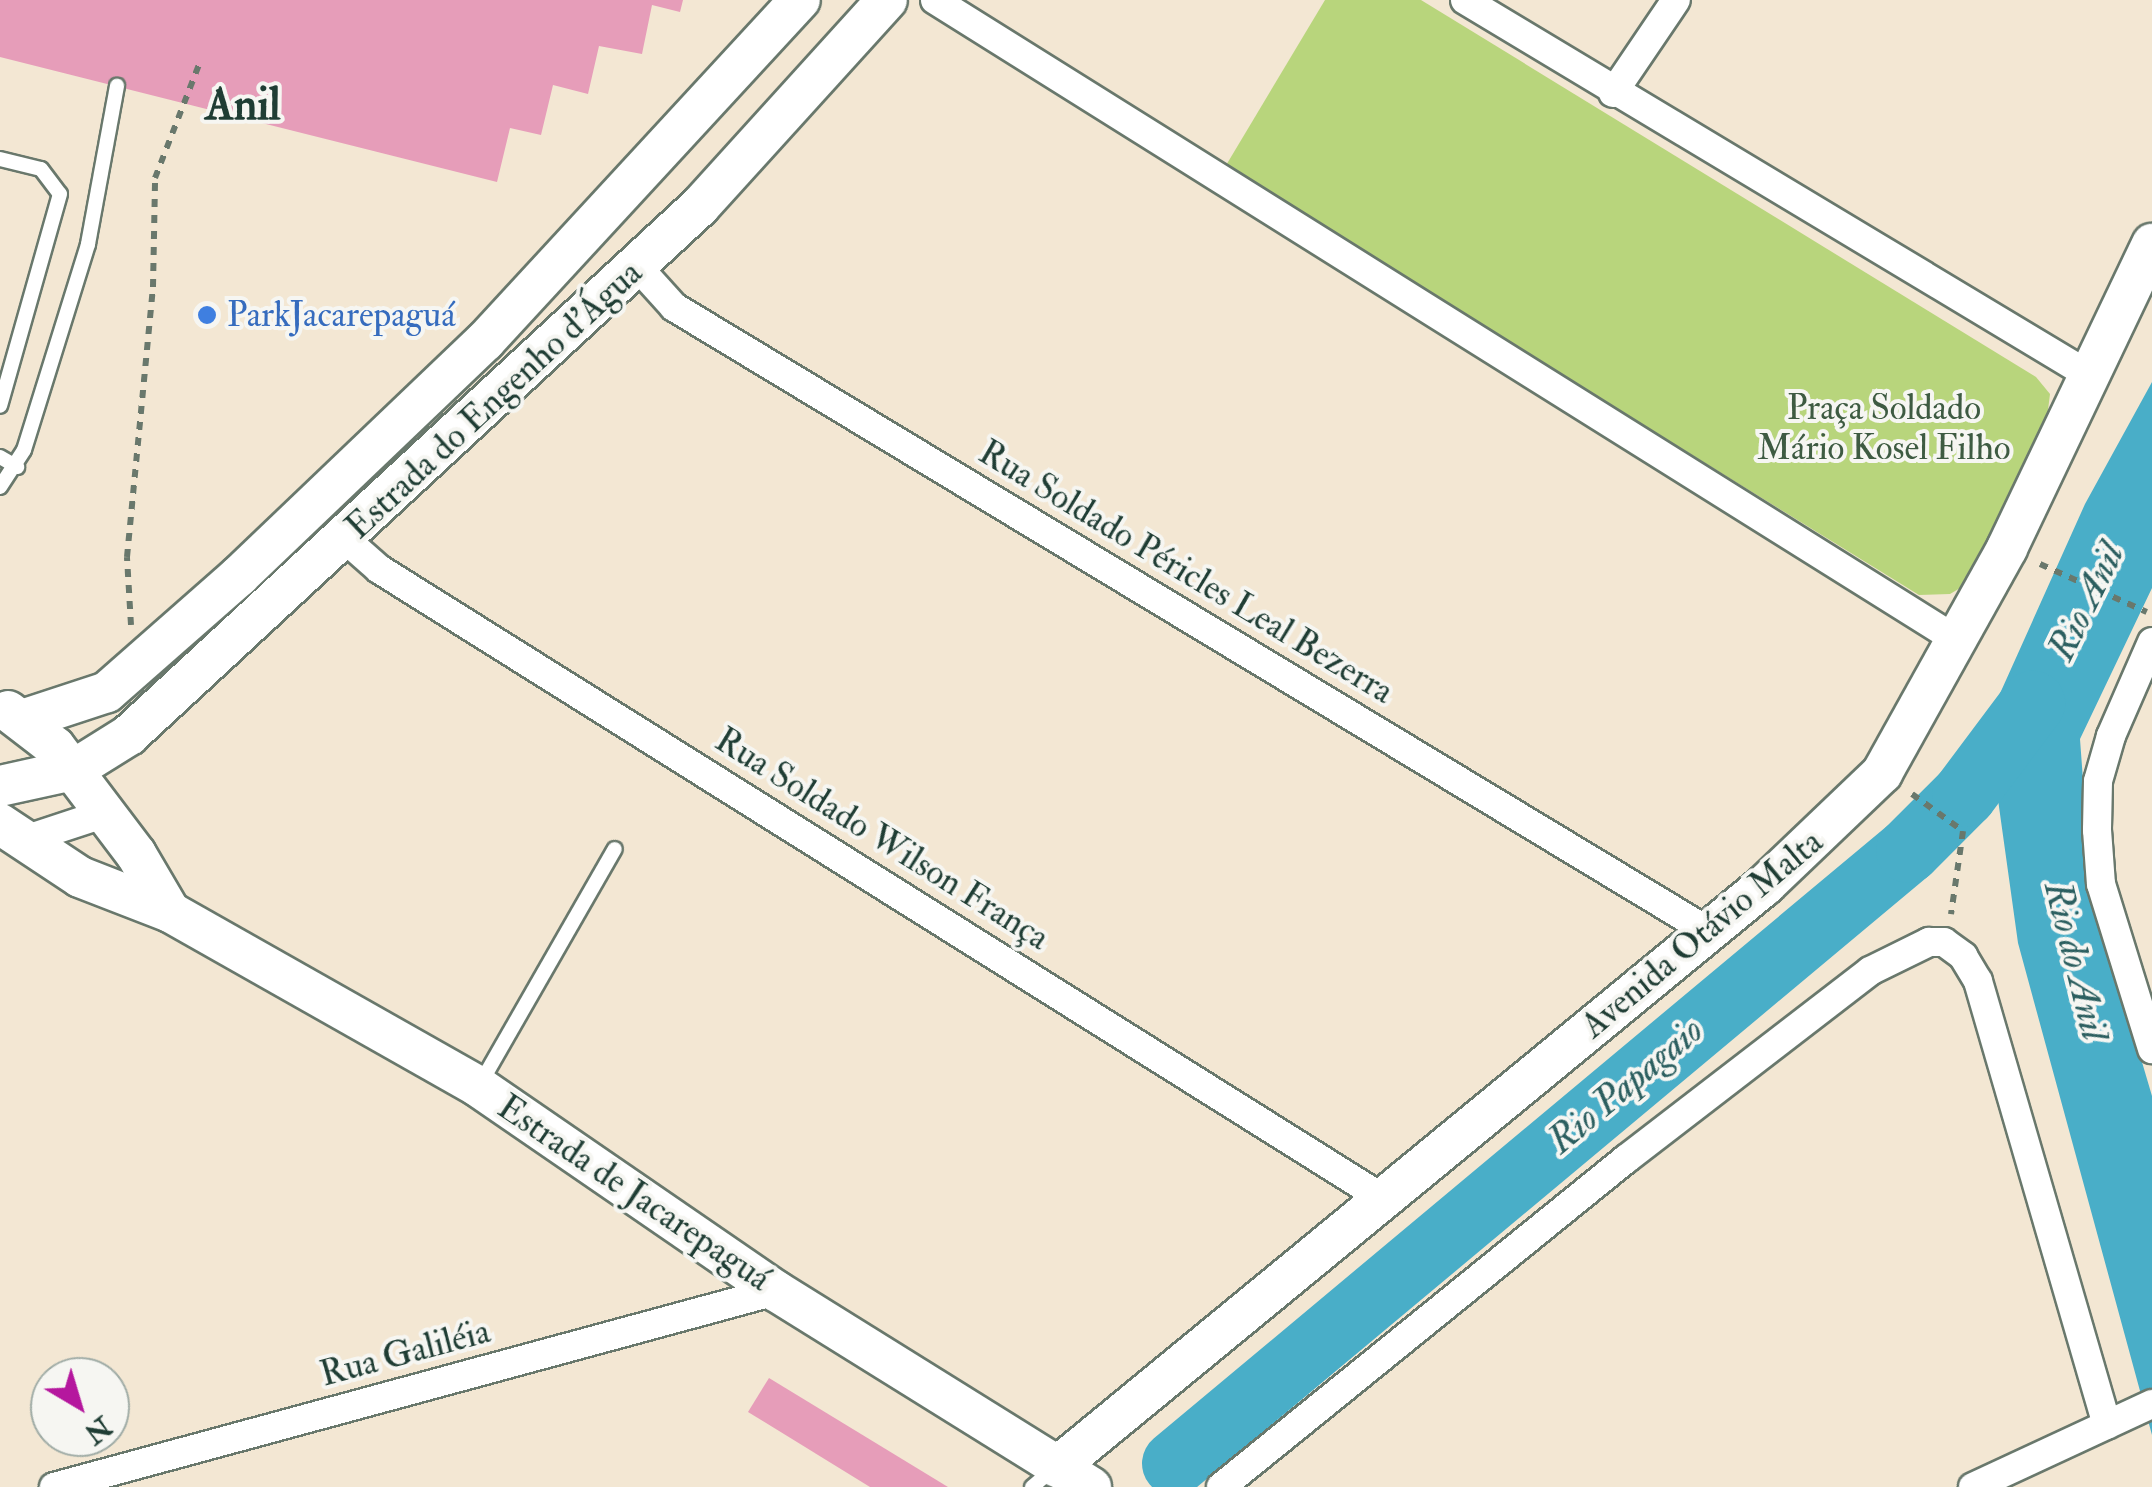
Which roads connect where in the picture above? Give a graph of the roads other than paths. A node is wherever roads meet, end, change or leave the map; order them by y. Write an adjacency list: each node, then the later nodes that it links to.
1 (800, 0): 20 (street, Estrada do Engenho d'Água)
2 (888, 0): 10 (street, Estrada do Engenho d'Água)
3 (935, 0): 17 (street)
4 (1465, 0): 7 (street)
5 (1676, 0): 7 (street)
6 (117, 86): 14 (lane)
7 (1613, 92): 11 (street)
8 (0, 159): 12 (lane)
9 (2152, 244): 11 (street, Avenida Otávio Malta)
10 (637, 266): 16 (street, Estrada do Engenho d'Água); 27 (street, Rua Soldado Péricles Leal Bezerra)
11 (2089, 375): 17 (street, Avenida Otávio Malta)
12 (0, 406)
13 (0, 457): 14 (lane)
14 (17, 467): 15 (lane)
15 (0, 487)
16 (345, 539): 21 (street, Estrada do Engenho d'Água); 30 (street, Rua Soldado Wilson França)
17 (1957, 640): 27 (street, Avenida Otávio Malta)
18 (2152, 642): 19 (street)
19 (2142, 684): 28 (street)
20 (11, 713): 21 (street, Estrada de Jacarepaguá)
21 (73, 770): 22 (street); 23 (street, Estrada de Jacarepaguá)
22 (0, 786)
23 (106, 813): 24 (street); 26 (street, Estrada de Jacarepaguá)
24 (12, 832): 26 (street, Estrada de Jacarepaguá)
25 (615, 849): 29 (lane)
26 (170, 912): 29 (street, Estrada de Jacarepaguá)
27 (1706, 930): 30 (street, Avenida Otávio Malta)
28 (2152, 1049)
29 (479, 1087): 31 (street, Estrada de Jacarepaguá)
30 (1382, 1198): 34 (street, Avenida Otávio Malta)
31 (776, 1291): 34 (street, Estrada de Jacarepaguá); 35 (street, Rua Galiléia)
32 (2144, 1407): 33 (street)
33 (2107, 1425): 36 (street); 37 (street)
34 (1060, 1480)
35 (54, 1487)
36 (1221, 1487)
37 (1973, 1487)

